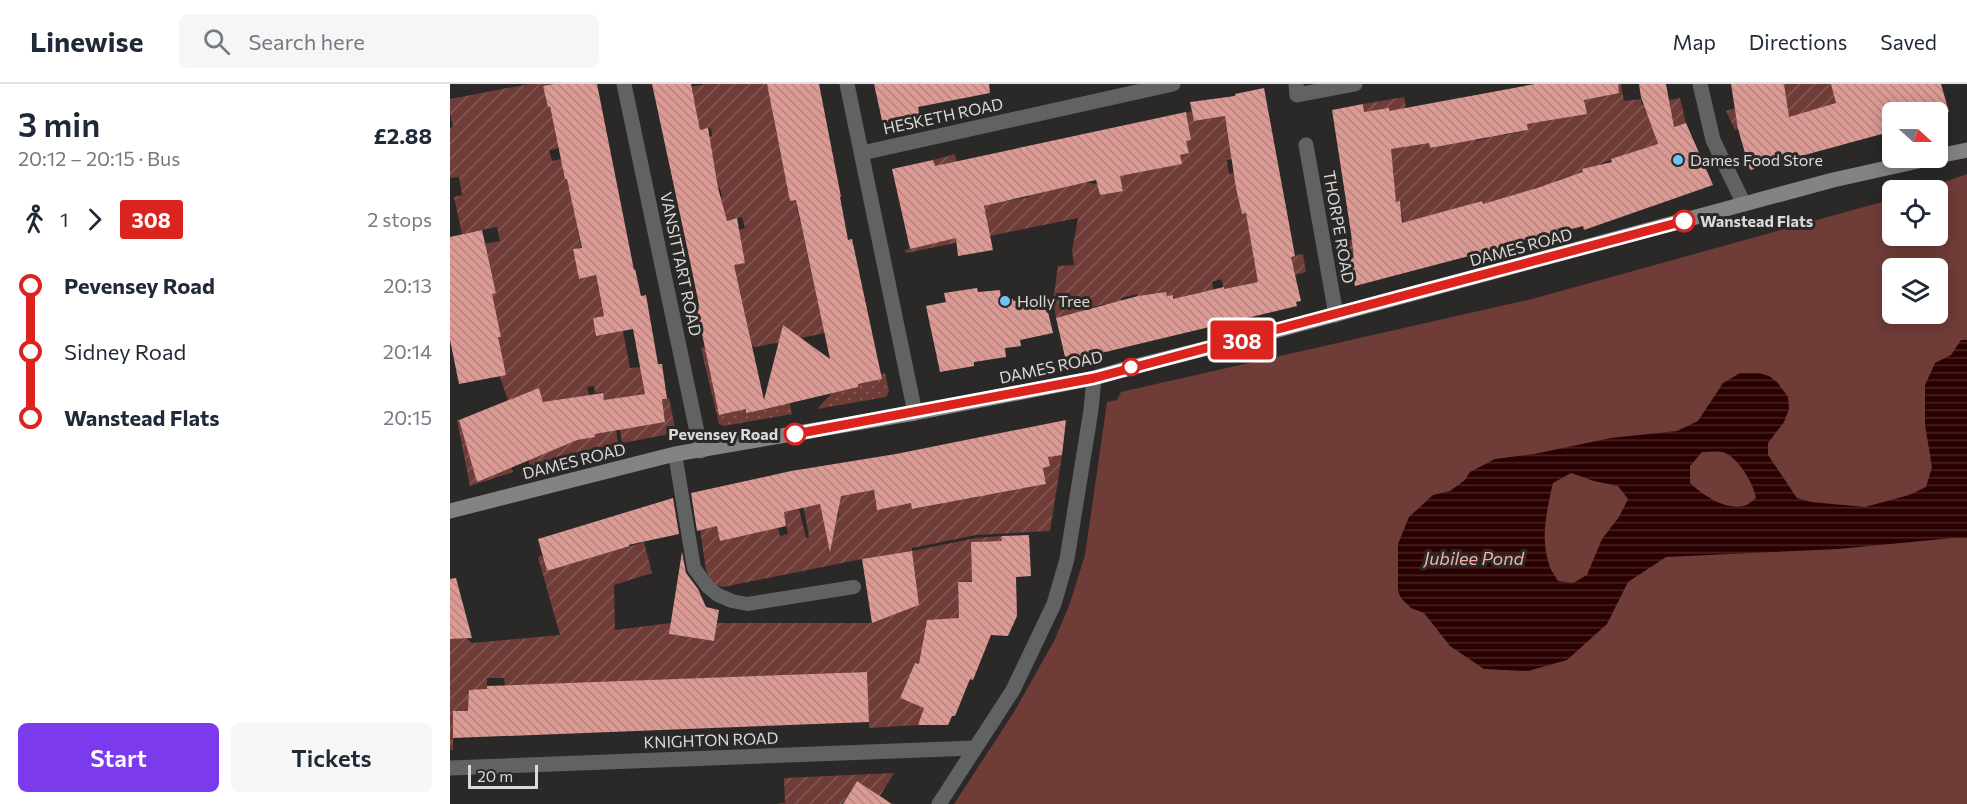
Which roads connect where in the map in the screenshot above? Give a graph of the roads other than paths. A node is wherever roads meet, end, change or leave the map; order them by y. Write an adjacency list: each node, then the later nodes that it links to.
1 (624, 84): 16 (street, VANSITTART ROAD)
2 (847, 84): 9 (street)
3 (1173, 84): 9 (street, HESKETH ROAD)
4 (1355, 84): 6 (street)
5 (1700, 84): 12 (street)
6 (1296, 89)
7 (1306, 145): 13 (street, THORPE ROAD)
8 (1967, 150): 10 (main road)
9 (862, 153): 15 (street)
10 (1948, 154)
11 (1887, 168): 12 (main road, DAMES ROAD)
12 (1744, 204): 13 (main road, DAMES ROAD)
13 (1336, 315): 14 (main road, DAMES ROAD)
14 (1094, 378): 15 (main road, DAMES ROAD); 20 (street)
15 (915, 413): 16 (main road, DAMES ROAD)
16 (701, 451): 17 (main road, DAMES ROAD)
17 (675, 454): 18 (main road, DAMES ROAD); 19 (lane)
18 (450, 509)
19 (854, 587)
20 (974, 748): 21 (street, KNIGHTON ROAD); 22 (street)
21 (450, 768)
22 (939, 804)

